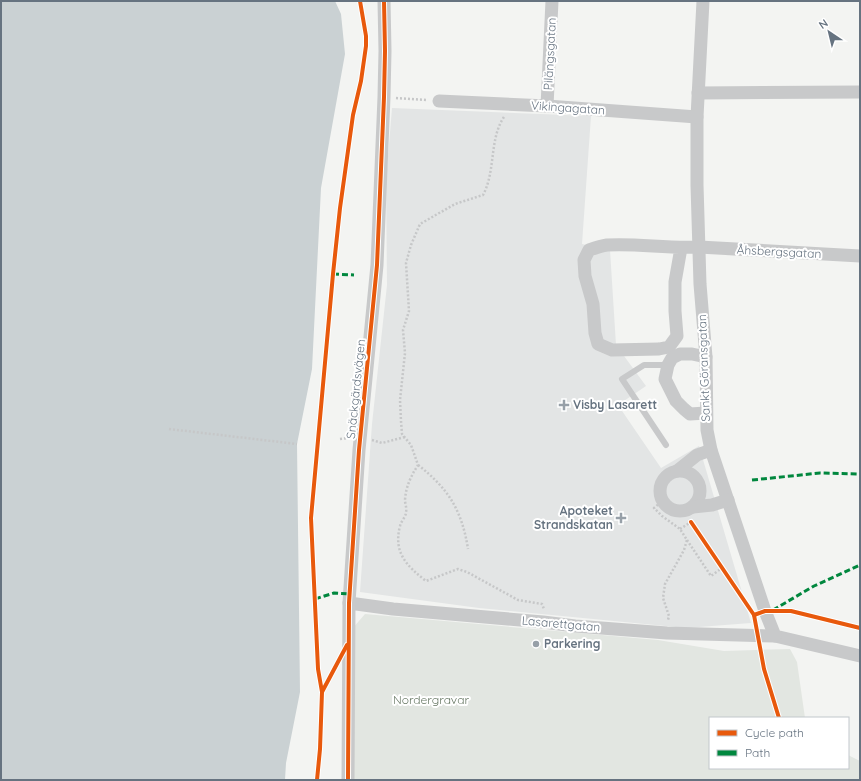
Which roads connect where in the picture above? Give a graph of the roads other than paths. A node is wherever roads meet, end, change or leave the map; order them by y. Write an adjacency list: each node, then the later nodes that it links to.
1 (384, 1): 20 (street, Snäckgärdsvägen)
2 (552, 1): 7 (street, Pilängsgatan)
3 (703, 1): 4 (street, Sankt Göransgatan)
4 (698, 92): 5 (street); 8 (street, Sankt Göransgatan)
5 (860, 92)
6 (439, 101): 7 (street, Vikingagatan)
7 (547, 106): 8 (street, Vikingagatan)
8 (697, 117): 9 (street, Sankt Göransgatan)
9 (699, 247): 10 (street, Åhsbergsgatan); 11 (street, Åhsbergsgatan); 12 (street, Sankt Göransgatan)
10 (681, 248): 10 (street, Åhsbergsgatan)
11 (860, 256)
12 (706, 357): 13 (street); 14 (street, Sankt Göransgatan)
13 (668, 365): 14 (street); 15 (lane)
14 (706, 413): 16 (street, Sankt Göransgatan)
15 (666, 446)
16 (711, 450): 17 (street); 18 (street, Sankt Göransgatan)
17 (677, 471): 19 (street); 19 (street)
18 (728, 500): 19 (street); 21 (street, Sankt Göransgatan)
19 (693, 507)
20 (349, 603): 21 (street, Lasarettgatan); 23 (street, Snäckgärdsvägen)
21 (775, 636): 22 (street)
22 (860, 656)
23 (348, 780)

